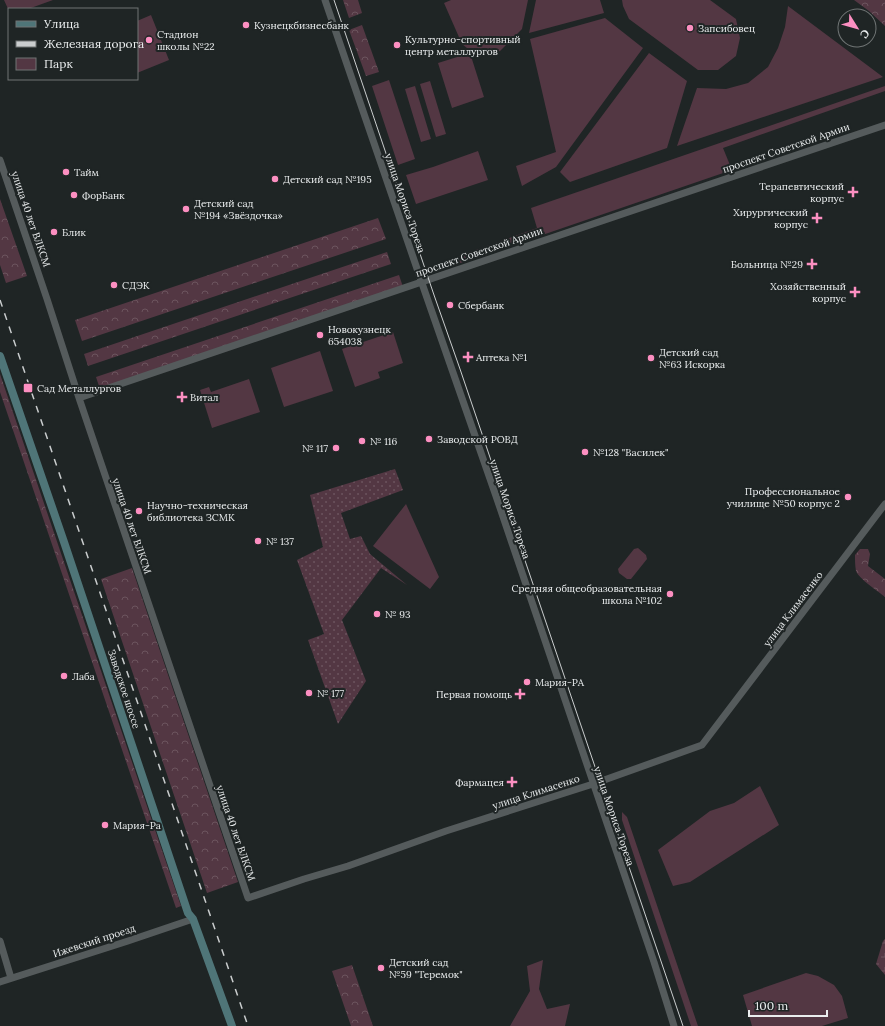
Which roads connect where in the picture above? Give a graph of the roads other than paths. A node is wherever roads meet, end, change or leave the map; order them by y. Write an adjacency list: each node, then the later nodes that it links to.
1 (325, 0): 4 (street, улица Мориса Тореза)
2 (885, 125): 4 (street, проспект Советской Армии)
3 (0, 160): 6 (street, улица 40 лет ВЛКСМ)
4 (421, 282): 6 (street, проспект Советской Армии); 8 (street, улица Мориса Тореза)
5 (0, 356): 10 (main road, Заводское шоссе)
6 (79, 398): 9 (street, улица 40 лет ВЛКСМ)
7 (885, 504): 8 (street, улица Климасенко)
8 (593, 784): 9 (street, улица Климасенко); 15 (street, улица Мориса Тореза)
9 (248, 898)
10 (193, 919): 12 (street, Ижевский проезд); 14 (main road, Заводское шоссе)
11 (0, 941): 12 (street)
12 (11, 978): 13 (street, Ижевский проезд)
13 (0, 982)
14 (232, 1026)
15 (674, 1026)

